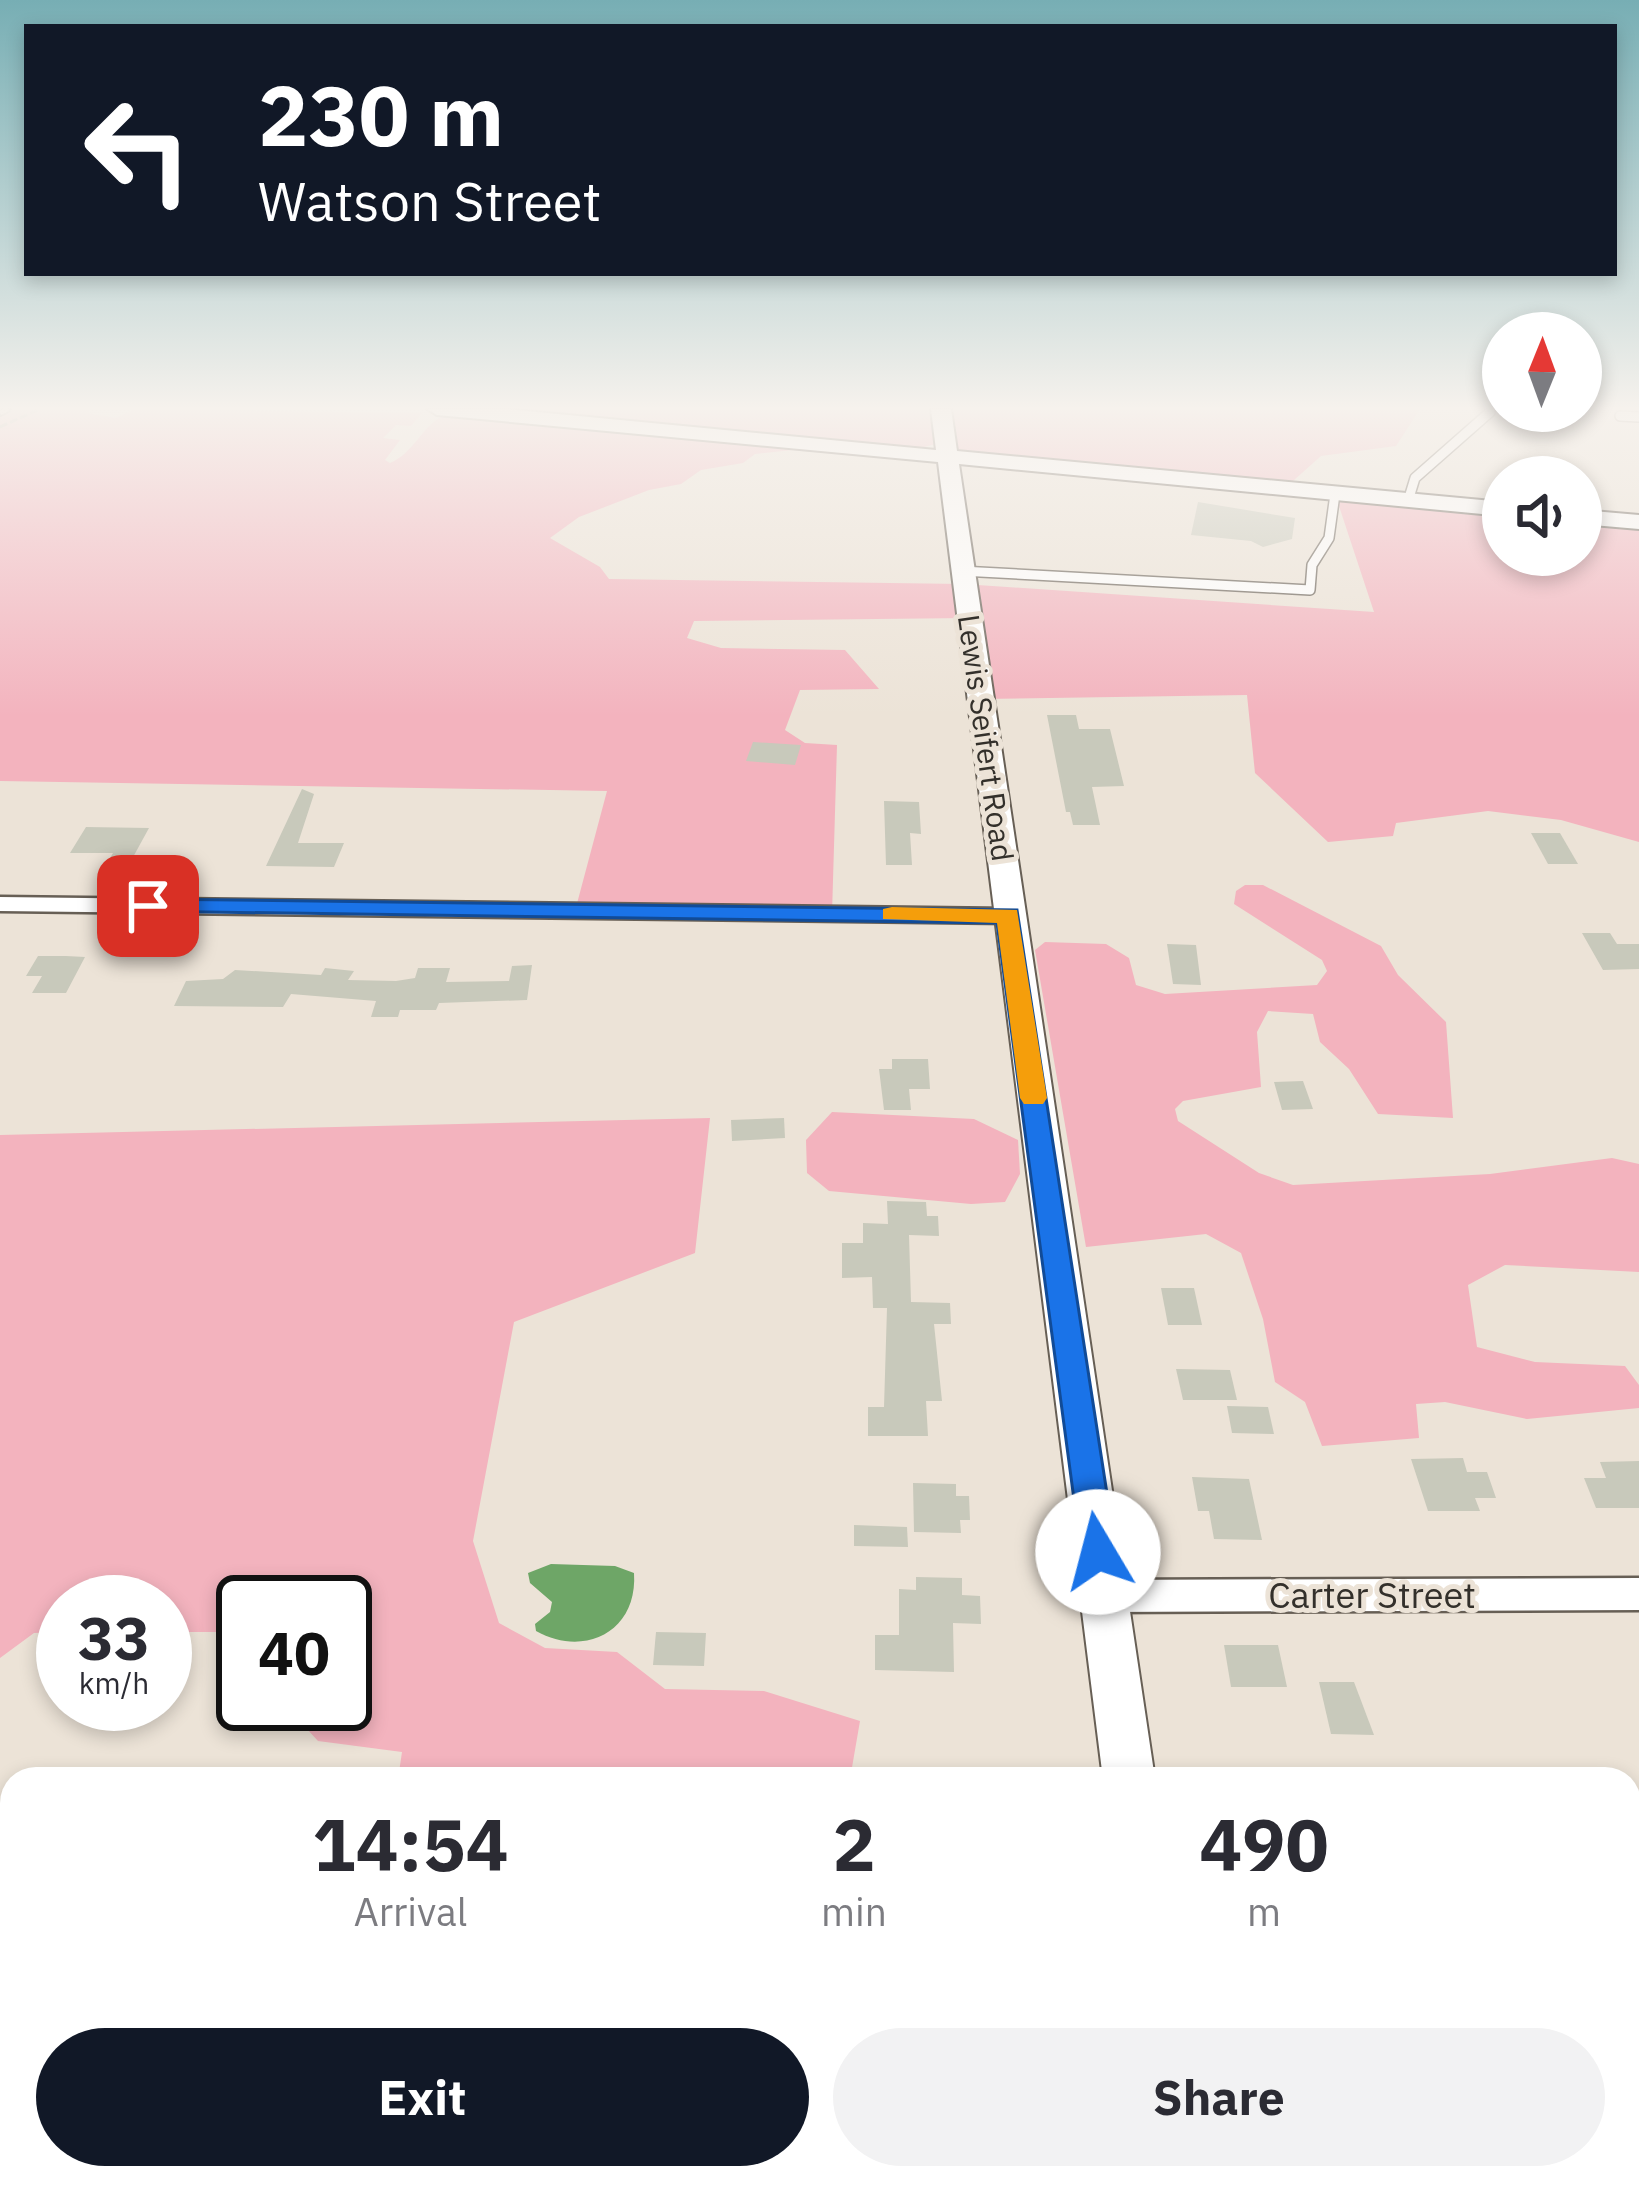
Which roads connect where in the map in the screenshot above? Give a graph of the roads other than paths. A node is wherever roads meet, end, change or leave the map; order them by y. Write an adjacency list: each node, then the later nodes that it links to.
1 (954, 511): 5 (street, Lewis Seifert Road)
2 (1333, 511): 5 (lane)
3 (1602, 519): 4 (street)
4 (1639, 522)
5 (961, 571): 7 (street, Lewis Seifert Road)
6 (0, 904): 7 (street)
7 (1008, 916): 9 (street, Lewis Seifert Road)
8 (1639, 1594): 9 (street, Carter Street)
9 (1105, 1596): 10 (street, Lewis Seifert Road)
10 (1128, 1767)

